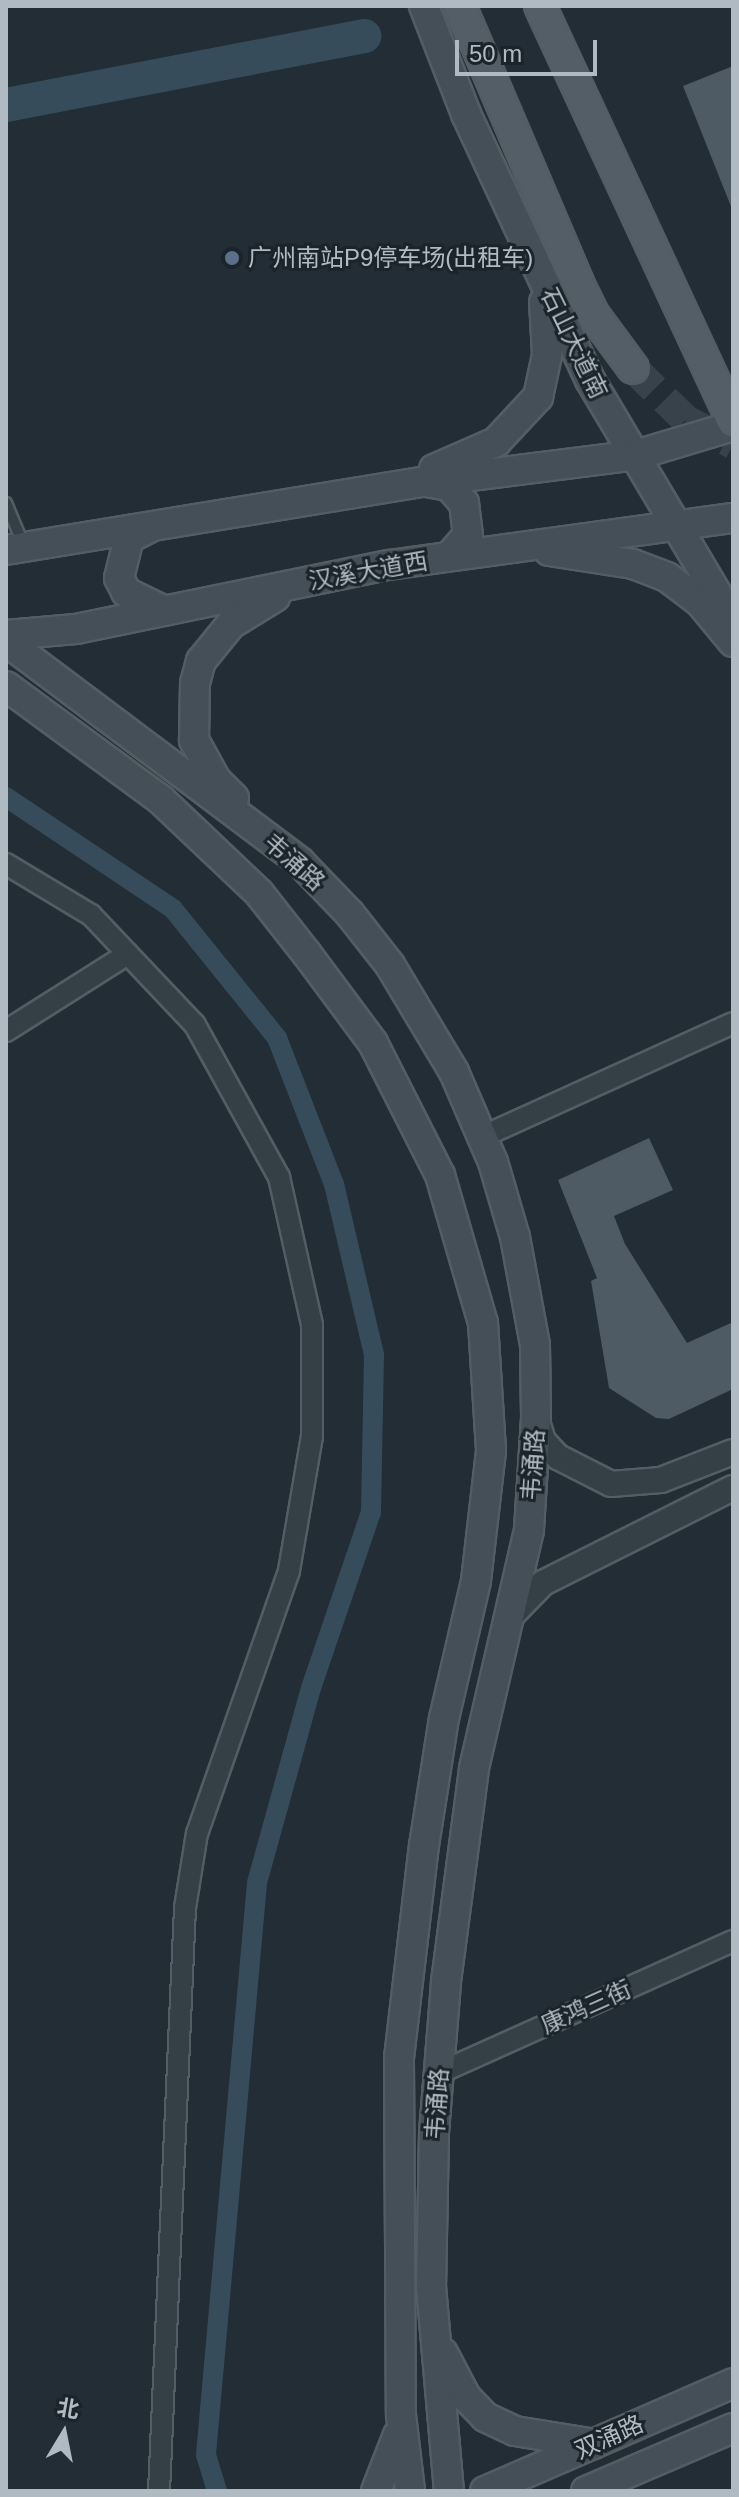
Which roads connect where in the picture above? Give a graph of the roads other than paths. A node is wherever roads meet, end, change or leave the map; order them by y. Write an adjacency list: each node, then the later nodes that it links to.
1 (424, 6): 4 (main road, 石山大道南)
2 (460, 6): 5 (main road)
3 (540, 6): 6 (main road)
4 (528, 248): 7 (main road, 石山大道南); 9 (main road)
5 (633, 368)
6 (733, 424): 7 (main road)
7 (636, 455): 8 (main road); 12 (main road, 石山大道南)
8 (423, 482): 9 (main road); 16 (main road)
9 (390, 489): 13 (main road)
10 (6, 503): 14 (lane)
11 (733, 518): 12 (main road, 汉溪大道西)
12 (679, 524): 15 (main road, 汉溪大道西); 19 (main road, 石山大道南)
13 (150, 528): 14 (main road); 18 (main road)
14 (16, 549)
15 (484, 551): 16 (main road, 汉溪大道西); 21 (main road)
16 (450, 556): 17 (main road, 汉溪大道西)
17 (389, 565): 18 (main road, 汉溪大道西); 25 (main road)
18 (165, 611): 20 (main road, 汉溪大道西)
19 (733, 621)
20 (6, 638): 23 (main road, 韦涌路)
21 (733, 642)
22 (6, 686): 24 (main road, 韦涌路)
23 (184, 775): 24 (main road); 25 (main road, 韦涌路)
24 (161, 800): 39 (main road, 韦涌路)
25 (300, 862): 30 (main road, 韦涌路)
26 (6, 864): 27 (street)
27 (128, 954): 29 (street); 46 (street)
28 (733, 1023): 30 (street)
29 (6, 1031)
30 (484, 1136): 31 (main road, 韦涌路)
31 (536, 1418): 32 (street); 35 (main road, 韦涌路)
32 (733, 1452)
33 (733, 1463): 34 (street)
34 (733, 1488): 35 (street)
35 (512, 1615): 37 (main road, 韦涌路)
36 (733, 1941): 37 (street, 康鸿三街)
37 (439, 2073): 38 (main road, 韦涌路)
38 (433, 2331): 39 (main road); 44 (main road); 49 (main road, 韦涌路)
39 (401, 2332): 41 (main road, 韦涌路)
40 (733, 2383): 43 (main road, 双涌路)
41 (401, 2415): 47 (main road); 48 (main road, 韦涌路)
42 (733, 2428): 45 (main road, 双涌路)
43 (622, 2432): 44 (main road, 双涌路); 45 (main road)
44 (595, 2444): 50 (main road, 双涌路)
45 (639, 2469): 51 (main road, 双涌路)
46 (159, 2491)
47 (376, 2491)
48 (410, 2491)
49 (449, 2491)
50 (485, 2491)
51 (586, 2491)

